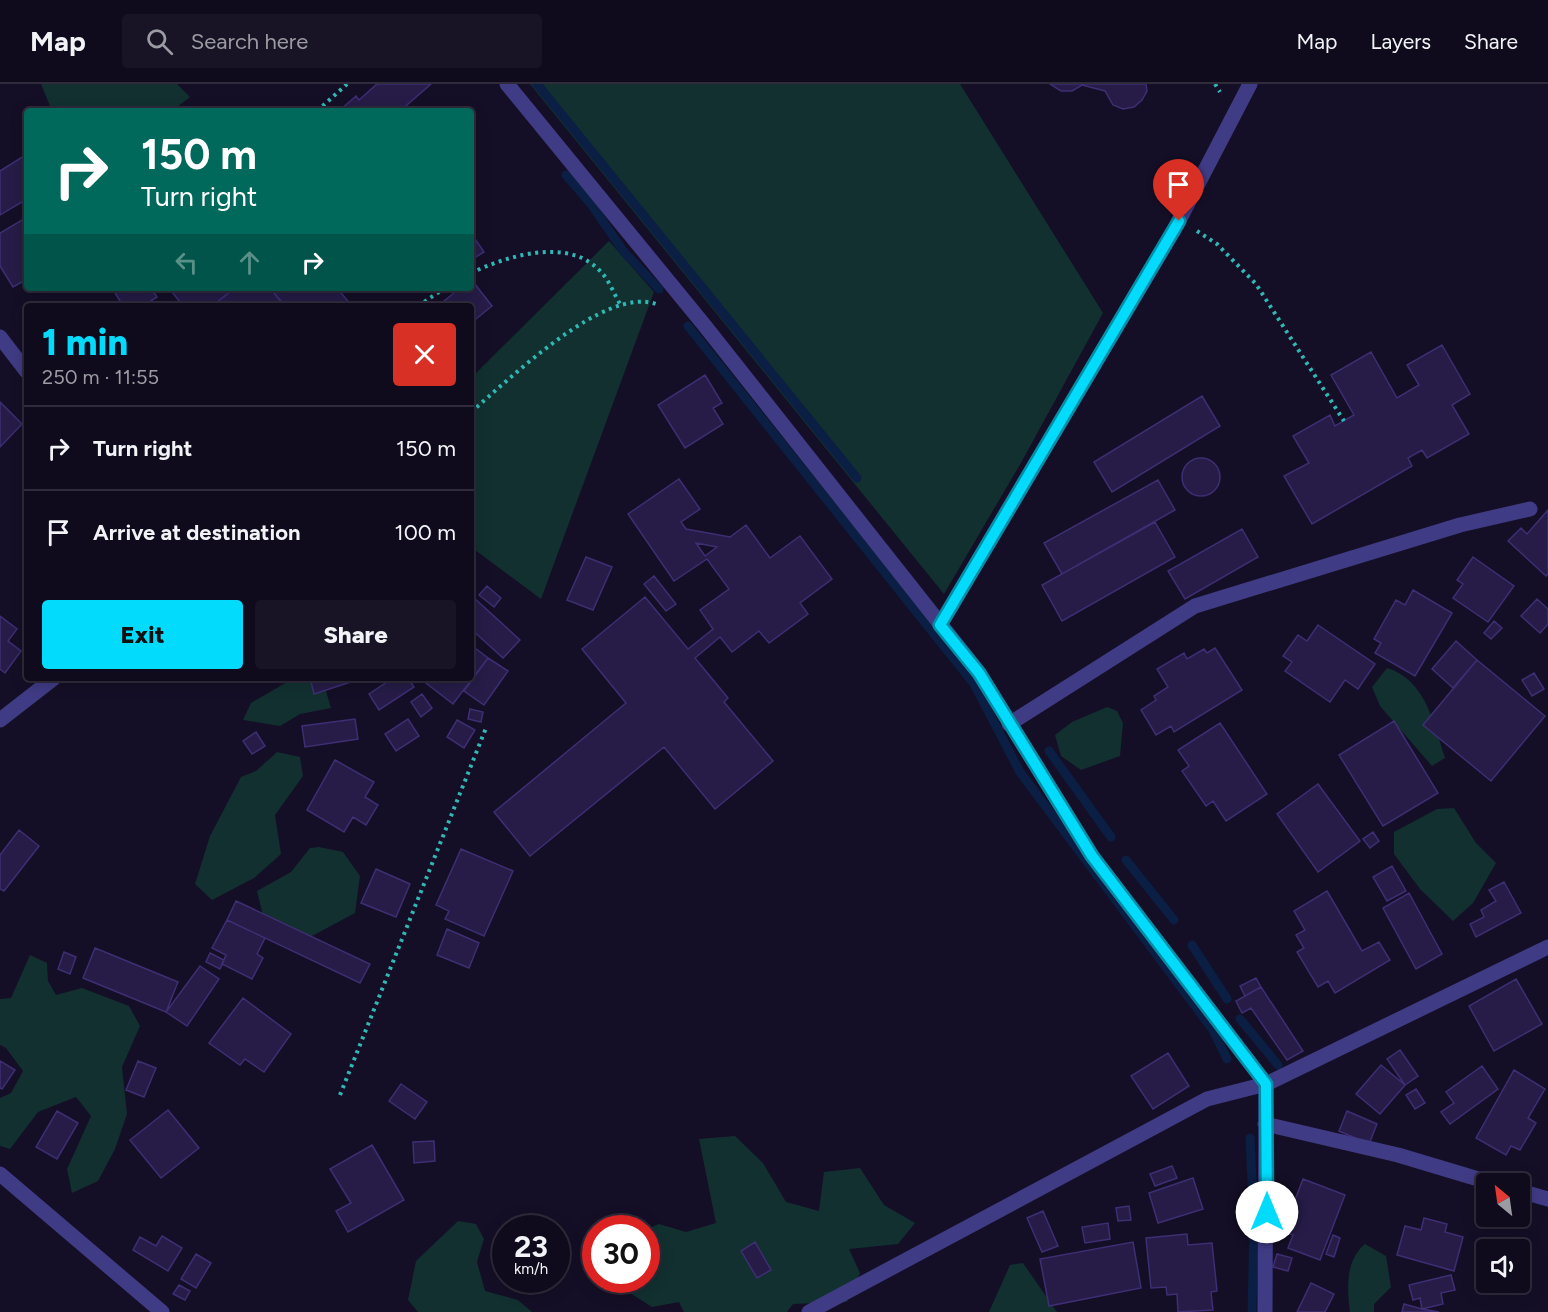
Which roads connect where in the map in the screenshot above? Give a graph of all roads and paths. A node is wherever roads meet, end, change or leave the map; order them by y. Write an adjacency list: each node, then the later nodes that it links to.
1 (347, 84): 4 (path)
2 (507, 84): 16 (street)
3 (1250, 84): 5 (street)
4 (320, 108)
5 (1179, 221): 14 (path); 16 (street)
6 (474, 272): 9 (path)
7 (440, 291): 8 (path)
8 (422, 303)
9 (620, 304): 10 (path); 13 (path)
10 (659, 305)
11 (0, 337): 12 (street)
12 (24, 368)
13 (474, 409)
14 (1344, 421)
15 (1530, 509): 19 (street)
16 (940, 625): 19 (street)
17 (50, 681): 18 (street)
18 (0, 720)
19 (1010, 724): 22 (street)
20 (486, 728): 23 (path)
21 (1548, 947): 22 (street)
22 (1266, 1084): 24 (street); 29 (street)
23 (340, 1095)
24 (1265, 1124): 26 (street); 31 (street)
25 (0, 1174): 30 (street)
26 (1476, 1178)
27 (1530, 1194): 28 (street)
28 (1548, 1199)
29 (813, 1311)
30 (162, 1312)
31 (1265, 1312)

